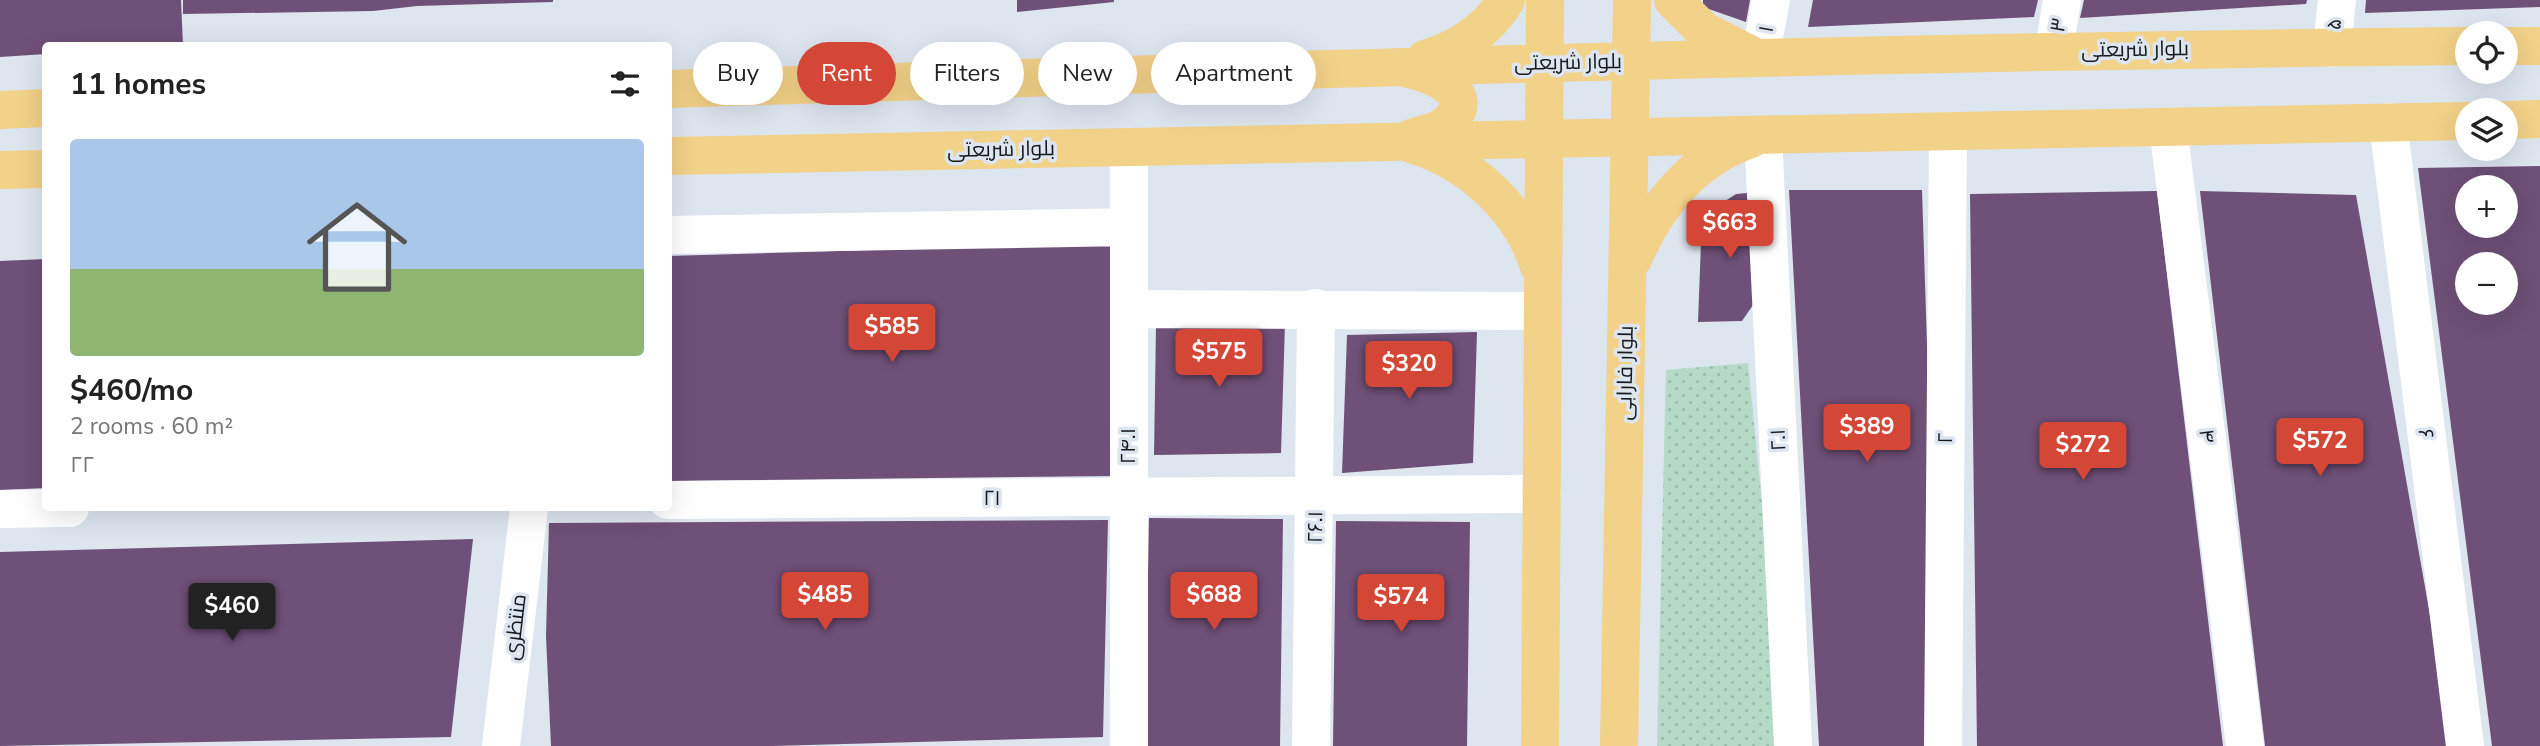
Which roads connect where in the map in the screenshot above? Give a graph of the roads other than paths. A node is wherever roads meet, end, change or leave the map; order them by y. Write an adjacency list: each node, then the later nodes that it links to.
1 (1506, 0): 16 (main road)
2 (1545, 0): 15 (main road)
3 (1632, 0): 14 (main road, بلوار فارابی)
4 (1673, 0): 13 (main road)
5 (1771, 0): 13 (street, ۱)
6 (2062, 0): 12 (street, ۳)
7 (2337, 0): 11 (street, ۵)
8 (2455, 46): 11 (main road, بلوار شریعتی)
9 (2518, 46): 10 (main road)
10 (2540, 46)
11 (2332, 48): 12 (main road, بلوار شریعتی)
12 (2054, 50): 13 (main road, بلوار شریعتی)
13 (1760, 58): 14 (main road, بلوار شریعتی)
14 (1631, 61): 15 (main road, بلوار شریعتی); 28 (main road, بلوار فارابی)
15 (1545, 62): 16 (main road, بلوار شریعتی); 27 (main road)
16 (1398, 66): 17 (main road, بلوار شریعتی); 29 (main road)
17 (672, 89)
18 (42, 108): 19 (main road)
19 (0, 110)
20 (2540, 119): 21 (main road)
21 (2518, 120)
22 (2455, 121): 23 (main road, بلوار شریعتی)
23 (2388, 122): 24 (main road, بلوار شریعتی); 55 (street, ۶)
24 (2168, 127): 25 (main road, بلوار شریعتی); 54 (street, ۴)
25 (1948, 131): 26 (main road, بلوار شریعتی); 53 (street, ۲)
26 (1763, 135): 28 (main road, بلوار شریعتی); 36 (main road); 52 (street, ۲.۱)
27 (1545, 137): 28 (main road, بلوار شریعتی); 29 (main road, بلوار شریعتی); 37 (main road)
28 (1629, 138): 36 (main road, بلوار فارابی)
29 (1402, 141): 30 (main road, بلوار شریعتی); 37 (main road)
30 (1129, 147): 31 (main road, بلوار شریعتی); 34 (street, ۲۴.۱)
31 (672, 156)
32 (42, 169): 33 (main road)
33 (0, 170)
34 (1129, 227): 35 (street); 39 (street, ۲۴.۱)
35 (672, 235)
36 (1627, 274): 51 (main road, بلوار فارابی)
37 (1543, 297): 38 (street); 40 (main road)
38 (1316, 308): 39 (street); 42 (street, ۲۶.۱)
39 (1129, 309): 41 (street, ۲۴.۱)
40 (1542, 494): 42 (street, ۲۱); 50 (main road)
41 (1128, 498): 42 (street, ۲۱); 43 (street, ۲۱); 48 (street, ۲۴.۱)
42 (1315, 498): 49 (street, ۲۶.۱)
43 (672, 499)
44 (42, 508): 45 (street)
45 (0, 509)
46 (529, 511): 47 (street, منتظری)
47 (501, 746)
48 (1129, 746)
49 (1311, 746)
50 (1540, 746)
51 (1619, 746)
52 (1793, 746)
53 (1943, 746)
54 (2245, 746)
55 (2465, 746)

